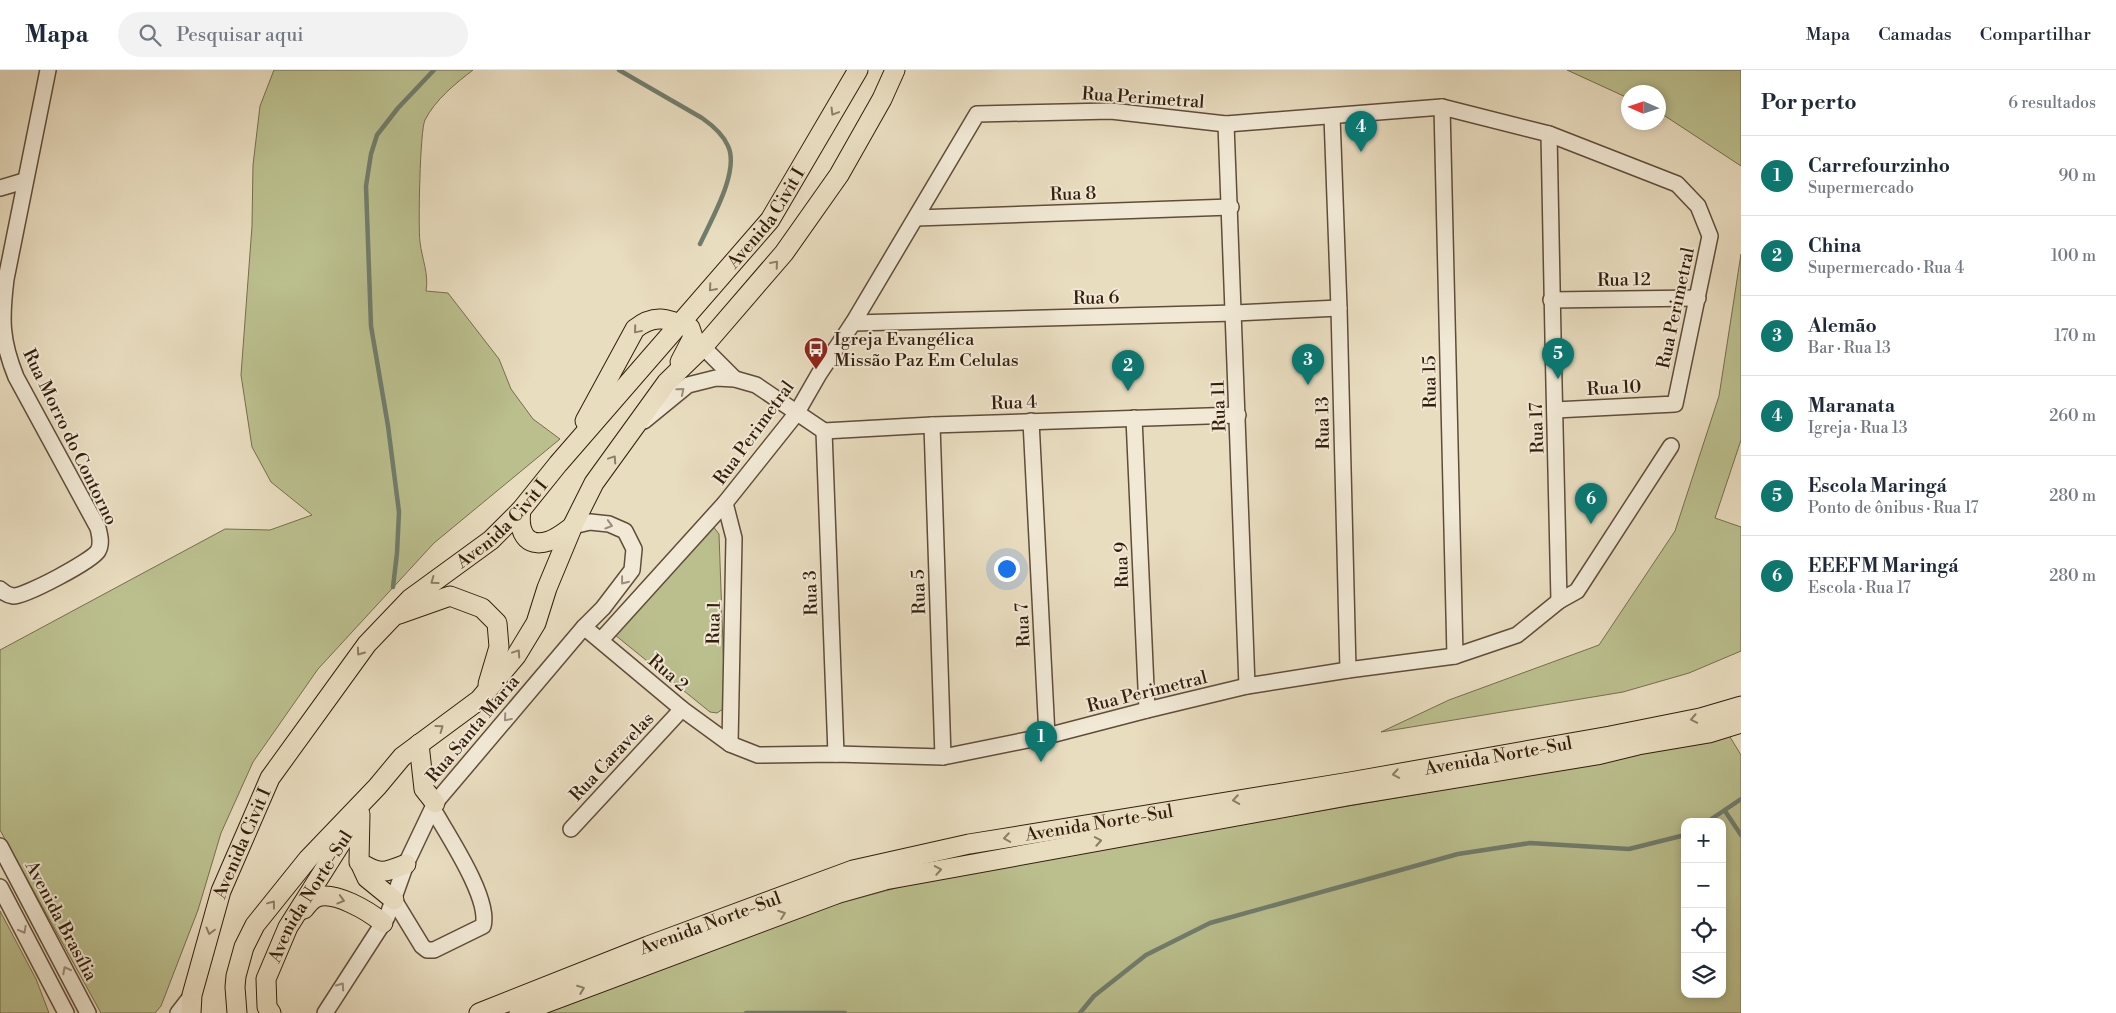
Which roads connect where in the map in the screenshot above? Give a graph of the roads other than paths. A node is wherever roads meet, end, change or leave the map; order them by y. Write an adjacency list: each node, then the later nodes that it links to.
1 (48, 70): 8 (street, Rua Morro do Contorno)
2 (858, 70): 17 (main road, Avenida Civit I, one-way to 17)
3 (895, 70): 18 (main road, Avenida Civit I, one-way to 3)
4 (1442, 107): 5 (street, Rua Perimetral); 7 (street, Rua Perimetral); 40 (street, Rua 15)
5 (1332, 116): 6 (street, Rua Perimetral); 14 (street, Rua 13)
6 (1226, 124): 10 (street, Rua 11); 11 (street, Rua Perimetral)
7 (1549, 134): 12 (street, Rua Perimetral); 13 (street, Rua 17)
8 (24, 180): 9 (street); 35 (street, Rua Morro do Contorno)
9 (0, 188)
10 (1231, 207): 11 (street, Rua 8); 15 (street, Rua 11)
11 (916, 218): 16 (street, Rua Perimetral)
12 (1698, 298): 13 (street, Rua 12); 21 (street, Rua Perimetral)
13 (1551, 300): 22 (street, Rua 17)
14 (1339, 308): 15 (street, Rua 6); 41 (street, Rua 13)
15 (1234, 314): 16 (street, Rua 6); 24 (street, Rua 11)
16 (853, 323): 23 (street, Rua Perimetral)
17 (680, 324): 20 (main road); 31 (main road, Avenida Civit I); 31 (main road, one-way to 31)
18 (703, 347): 19 (street); 20 (main road, Avenida Civit I)
19 (734, 379): 23 (street); 29 (street, one-way to 19)
20 (667, 382): 29 (main road, Avenida Civit I)
21 (1675, 404): 22 (street, Rua 10)
22 (1555, 410): 36 (street, Rua 17)
23 (796, 414): 28 (street); 32 (street, Rua Perimetral)
24 (1238, 415): 25 (street, Rua 4); 42 (street, Rua 11)
25 (1134, 418): 26 (street, Rua 4); 46 (street, Rua 9)
26 (1031, 421): 27 (street, Rua 4); 48 (street, Rua 7)
27 (932, 425): 28 (street, Rua 4); 52 (street, Rua 5)
28 (824, 431): 51 (street, Rua 3)
29 (630, 433): 34 (main road, Avenida Civit I, one-way to 29)
30 (1671, 446): 36 (street, Rua Perimetral)
31 (558, 464): 33 (main road, Avenida Civit I)
32 (726, 503): 39 (street, Rua Perimetral); 50 (street, Rua 1)
33 (521, 510): 34 (main road); 37 (main road, Avenida Civit I, one-way to 37)
34 (573, 526): 38 (street, Rua Santa Maria, one-way to 38); 43 (main road, Avenida Civit I, one-way to 34)
35 (0, 588)
36 (1559, 601): 40 (street, Rua Perimetral)
37 (393, 616): 43 (main road); 64 (main road, Avenida Civit I, one-way to 64)
38 (584, 627): 39 (street, Rua 2); 54 (street, Rua Santa Maria, one-way to 54)
39 (601, 640): 45 (street, Rua 2)
40 (1455, 656): 41 (street, Rua Perimetral)
41 (1348, 670): 42 (street, Rua Perimetral)
42 (1247, 686): 46 (street, Rua Perimetral)
43 (486, 691): 49 (main road, Avenida Civit I, one-way to 43)
44 (1741, 706): 71 (main road, Avenida Norte-Sul, one-way to 71)
45 (682, 710): 50 (street, Rua 2); 56 (street, Rua Caravelas)
46 (1147, 710): 48 (street, Rua Perimetral)
47 (1741, 723): 72 (main road, Avenida Norte-Sul, one-way to 47)
48 (1047, 736): 52 (street, Rua Perimetral)
49 (419, 744): 53 (main road, Avenida Civit I); 54 (main road)
50 (730, 744): 51 (street, Rua Perimetral)
51 (836, 754): 52 (street, Rua Perimetral)
52 (944, 757)
53 (377, 787): 55 (main road, Avenida Norte-Sul); 68 (main road, one-way to 53)
54 (434, 806): 59 (street, Rua Santa Maria); 61 (street)
55 (360, 813): 58 (main road); 63 (main road, Avenida Norte-Sul)
56 (571, 829)
57 (0, 846): 66 (street, Avenida Brasília, one-way to 57)
58 (360, 862): 59 (main road); 61 (main road)
59 (406, 864): 61 (street, Rua Santa Maria)
60 (0, 887): 65 (street, one-way to 65)
61 (394, 900): 62 (street, Rua Santa Maria)
62 (383, 923): 63 (main road, one-way to 62); 70 (street, Rua Santa Maria, one-way to 62)
63 (288, 927): 69 (main road, Avenida Norte-Sul)
64 (192, 1004): 67 (street)
65 (66, 1013)
66 (88, 1013)
67 (178, 1013)
68 (237, 1013)
69 (271, 1013)
70 (325, 1013)
71 (479, 1013)
72 (519, 1013)

